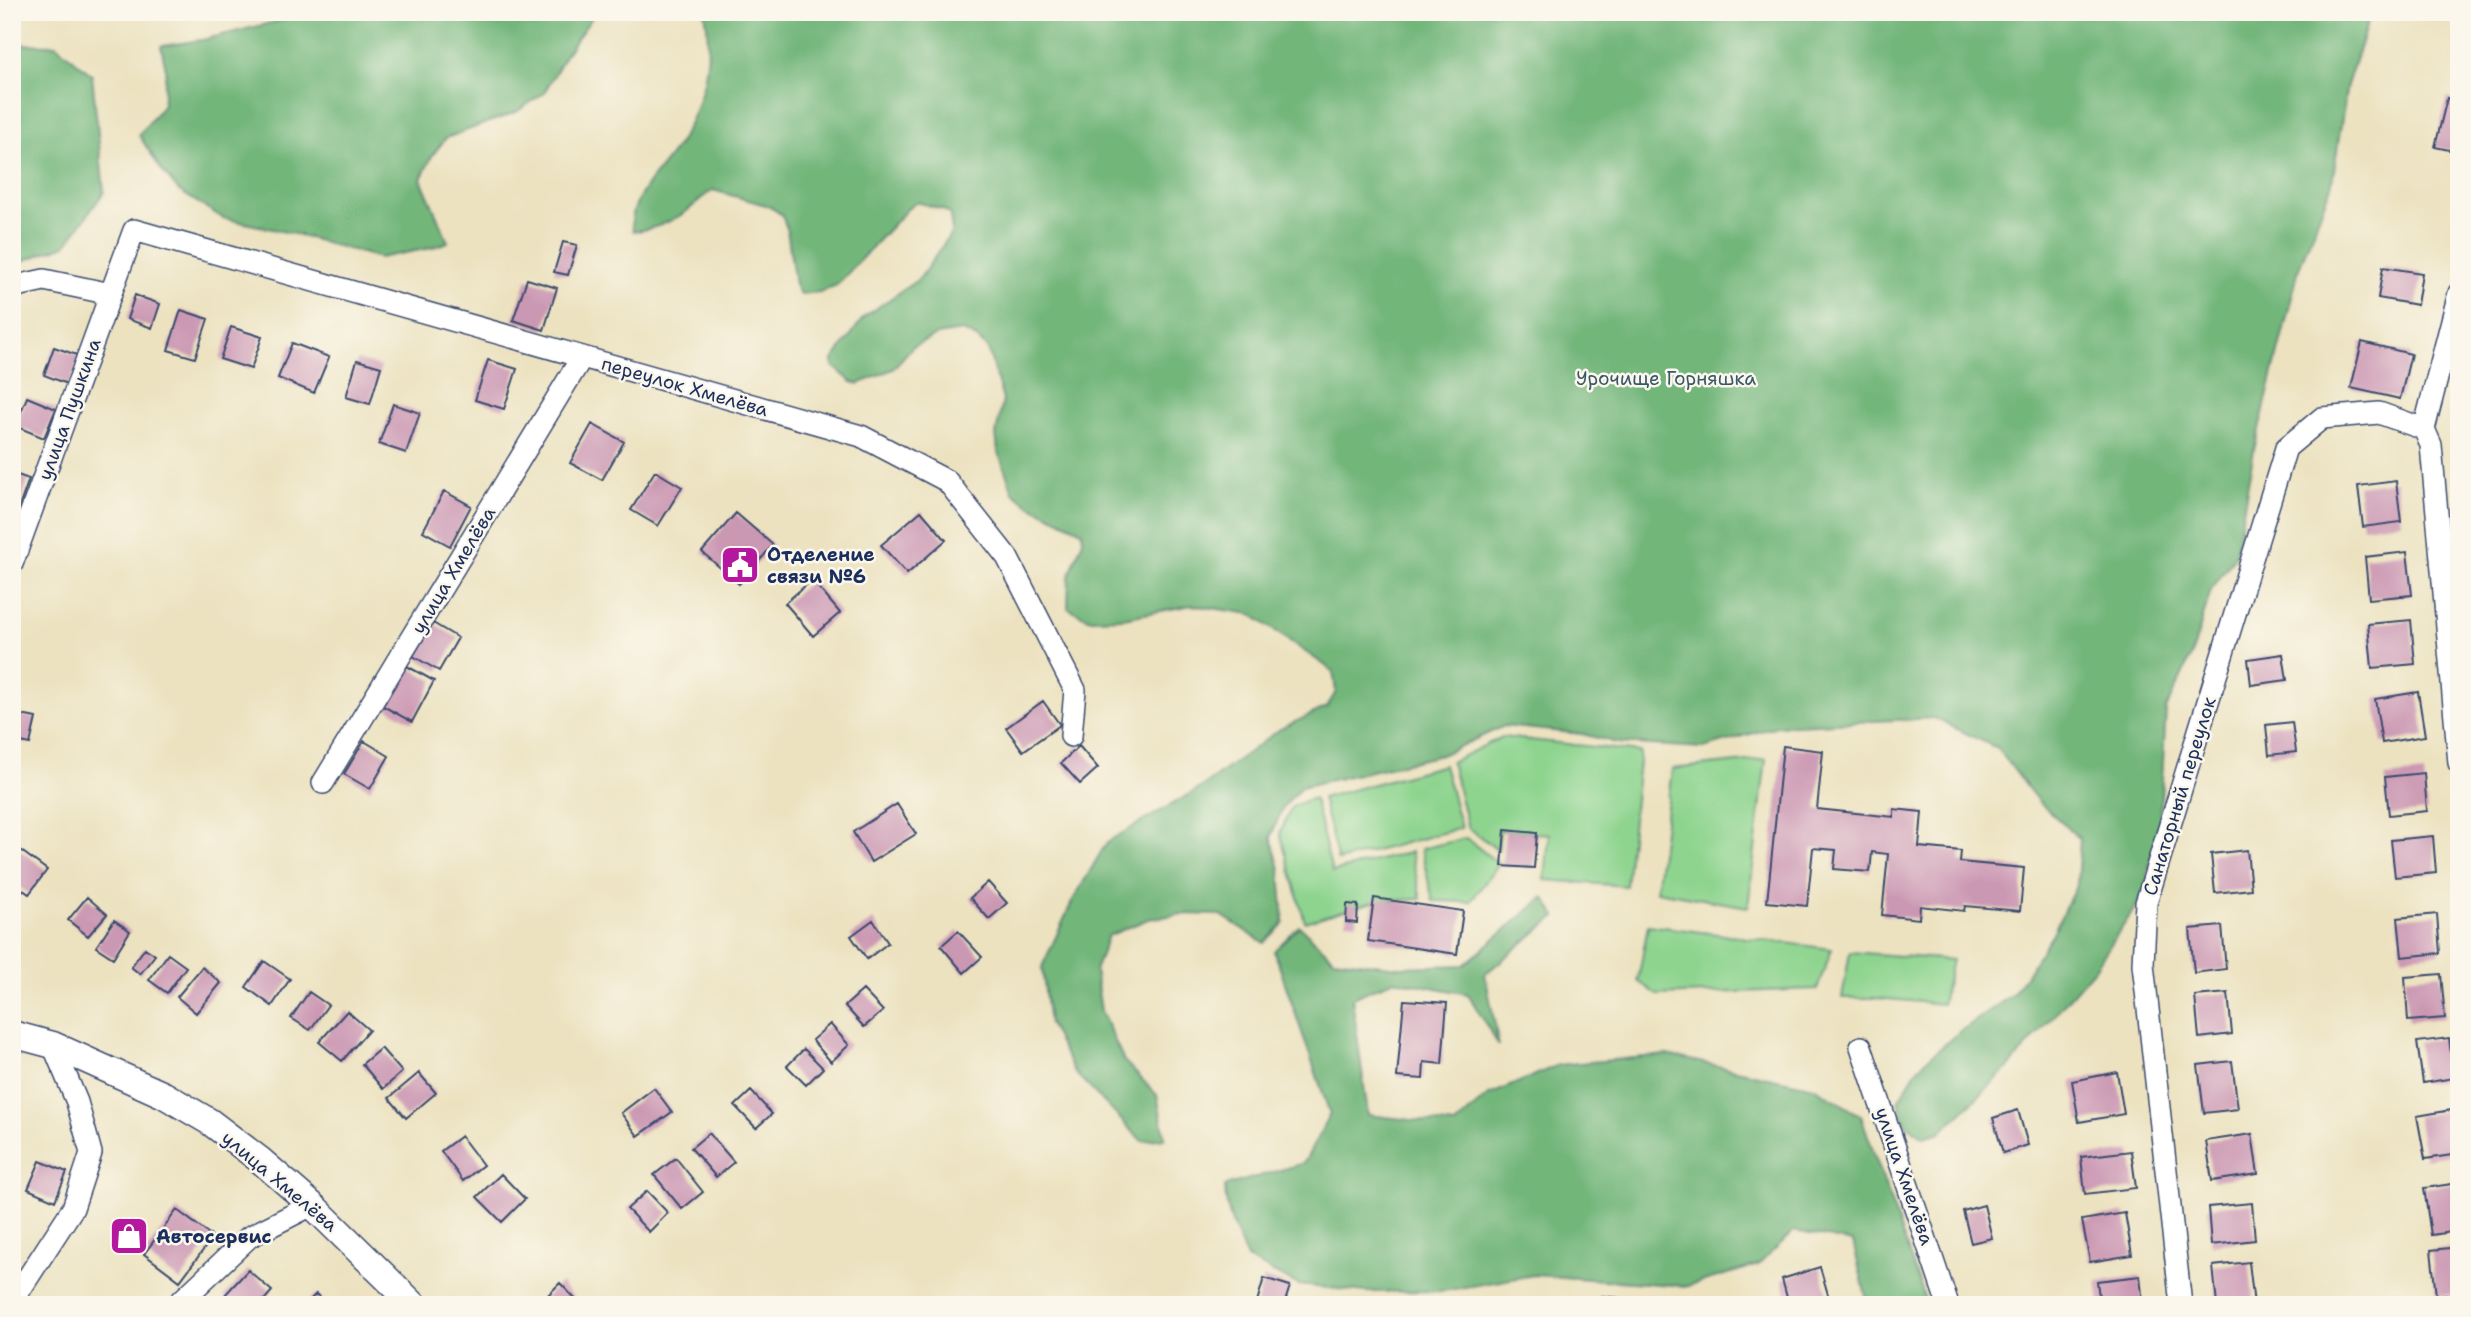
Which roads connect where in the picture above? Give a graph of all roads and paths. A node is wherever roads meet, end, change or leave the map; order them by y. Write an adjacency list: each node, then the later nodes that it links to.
1 (134, 230): 4 (street, улица Пушкина); 5 (street, переулок Хмелёва)
2 (12, 287): 4 (street)
3 (2459, 293): 6 (street)
4 (111, 294): 7 (street, улица Пушкина)
5 (582, 357): 8 (street, переулок Хмелёва); 10 (street, улица Хмелёва)
6 (2424, 429): 9 (street); 19 (street, Санаторный переулок)
7 (12, 564)
8 (1072, 736)
9 (2459, 763)
10 (323, 783)
11 (12, 1034): 12 (main road, улица Хмелёва)
12 (53, 1045): 14 (main road, улица Хмелёва); 15 (street)
13 (1861, 1047): 18 (street, улица Хмелёва)
14 (312, 1205): 16 (street); 17 (main road, улица Хмелёва)
15 (12, 1302)
16 (177, 1305)
17 (414, 1305)
18 (1948, 1305)
19 (2181, 1305)

